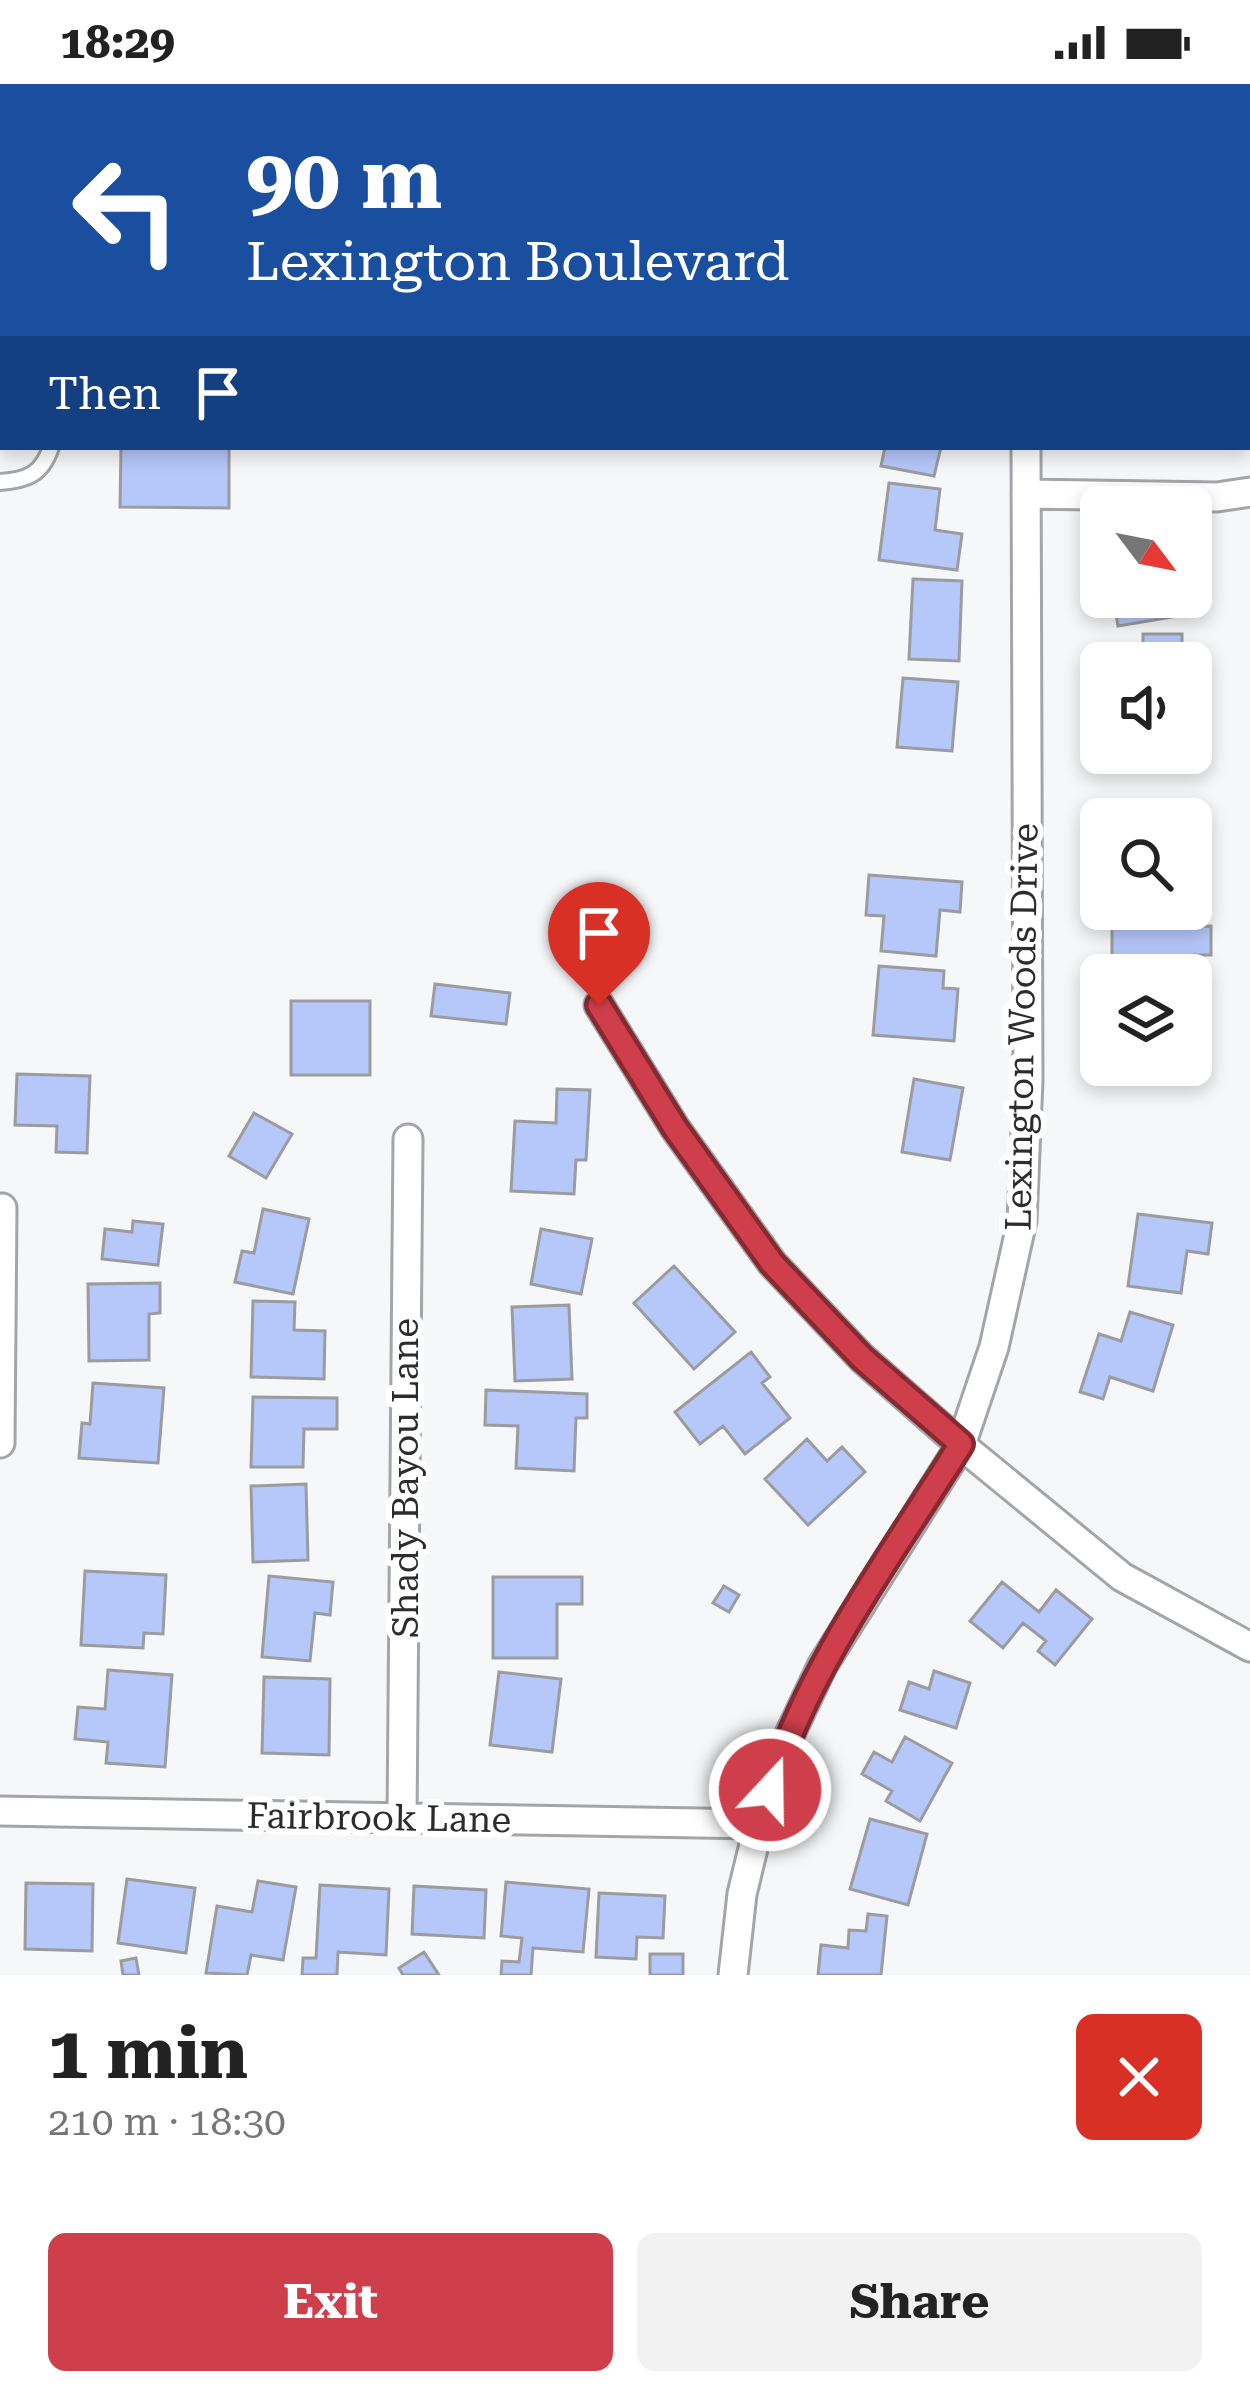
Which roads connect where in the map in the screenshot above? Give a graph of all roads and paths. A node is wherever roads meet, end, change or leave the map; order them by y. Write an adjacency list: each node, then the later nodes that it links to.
1 (50, 450): 3 (lane)
2 (1026, 450): 5 (street, Lexington Woods Drive)
3 (0, 482)
4 (1250, 492): 5 (street)
5 (1026, 494): 10 (street, Lexington Woods Drive)
6 (599, 1005): 10 (street)
7 (408, 1139): 13 (street, Shady Bayou Lane)
8 (2, 1208): 9 (street)
9 (0, 1443)
10 (961, 1444): 11 (street); 14 (street, Lexington Woods Drive)
11 (1250, 1648)
12 (0, 1810): 13 (street, Fairbrook Lane)
13 (402, 1818): 14 (street, Fairbrook Lane)
14 (759, 1824): 15 (street, Lexington Woods Drive)
15 (734, 1975)

